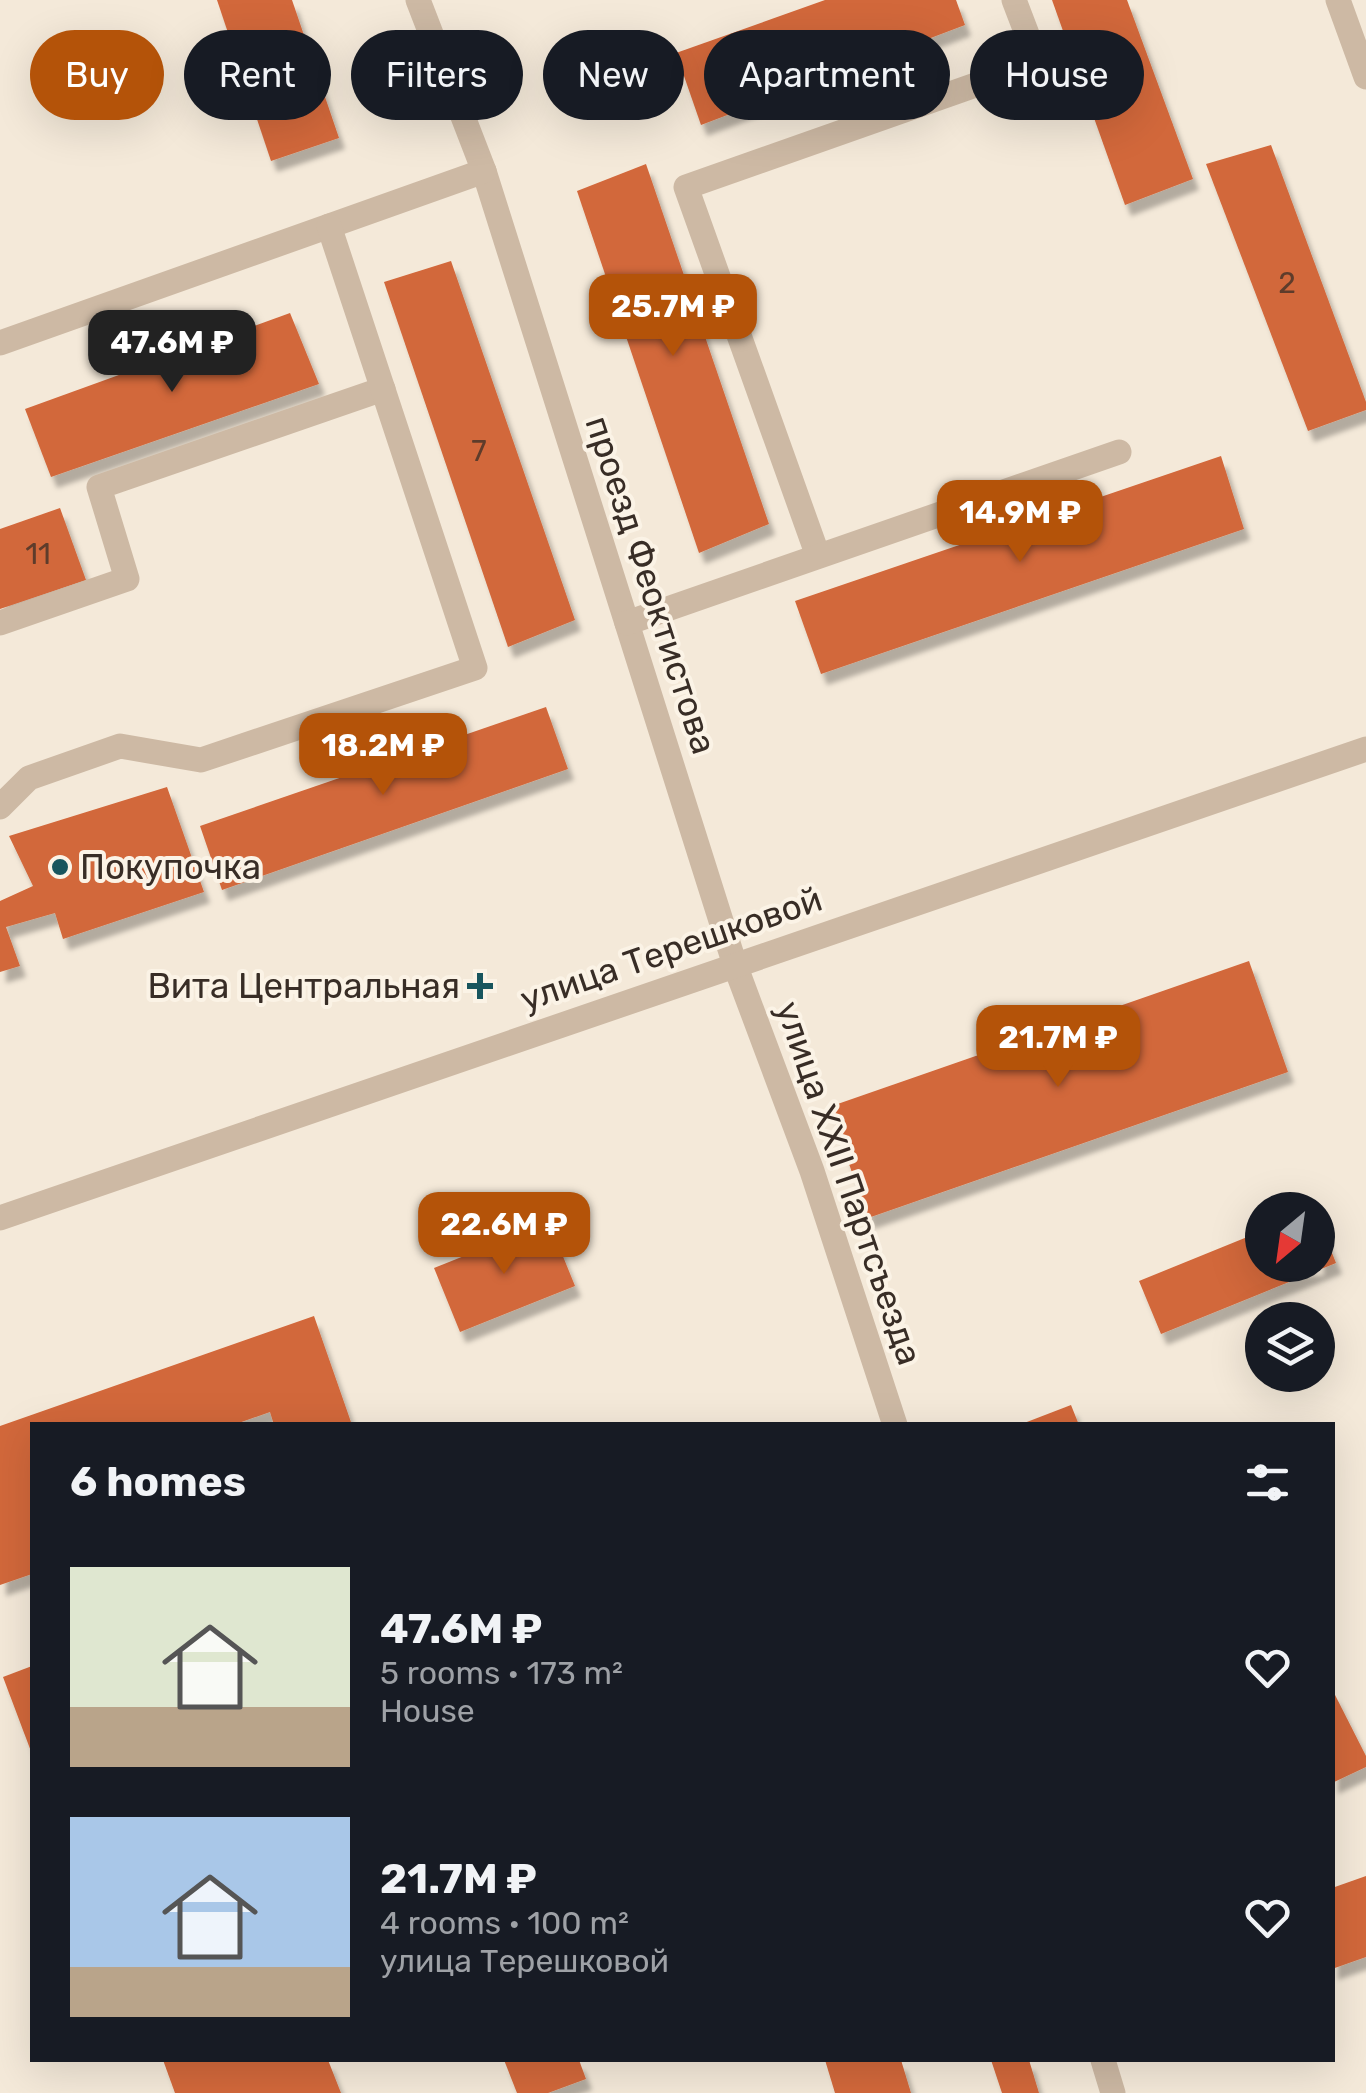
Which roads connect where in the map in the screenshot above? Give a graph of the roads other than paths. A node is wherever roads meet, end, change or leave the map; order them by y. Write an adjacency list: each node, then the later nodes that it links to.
1 (418, 0): 5 (street, проезд Феоктистова)
2 (1014, 0): 10 (street)
3 (1338, 0): 4 (street)
4 (1366, 77)
5 (484, 171): 6 (street); 11 (street, проезд Феоктистова)
6 (329, 226): 7 (street); 8 (street)
7 (0, 343)
8 (383, 389): 12 (street); 14 (street)
9 (1119, 452): 10 (street)
10 (818, 556): 11 (street)
11 (626, 622): 15 (street, проезд Феоктистова)
12 (0, 624)
13 (1366, 749): 15 (street, улица Терешковой)
14 (0, 807)
15 (735, 965): 16 (street, улица Терешковой); 17 (street, улица XXII Партсъезда)
16 (0, 1218)
17 (894, 1422)
18 (1103, 2062): 19 (street)
19 (1113, 2093)

